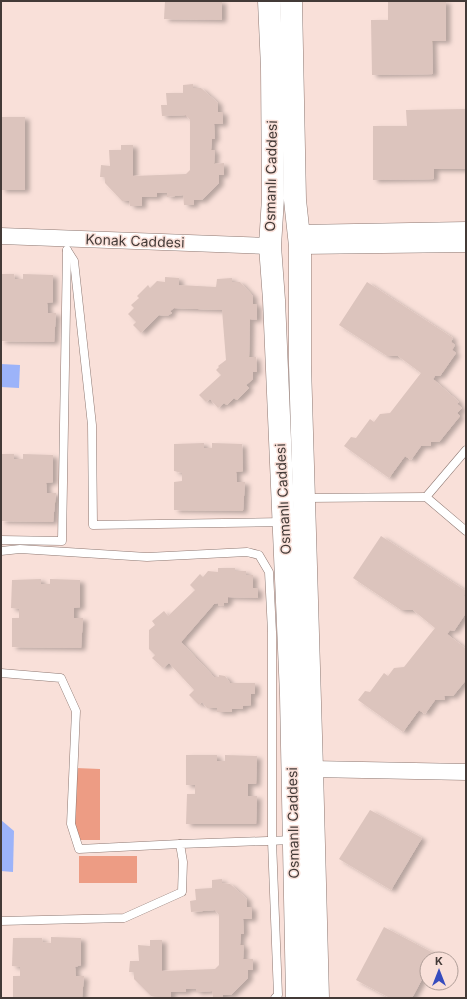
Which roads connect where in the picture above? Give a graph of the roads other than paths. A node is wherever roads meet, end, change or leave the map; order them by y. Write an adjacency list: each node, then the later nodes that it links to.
1 (269, 1): 8 (main road, Osmanlı Caddesi)
2 (291, 1): 5 (main road, Osmanlı Caddesi)
3 (466, 230): 5 (street)
4 (1, 236): 6 (street, Konak Caddesi)
5 (300, 240): 7 (street); 8 (main road); 8 (main road); 11 (main road, Osmanlı Caddesi)
6 (67, 244): 8 (street, Konak Caddesi); 12 (lane); 14 (lane)
7 (466, 244)
8 (270, 246): 12 (main road, Osmanlı Caddesi)
9 (466, 450): 10 (lane)
10 (426, 497): 11 (lane); 13 (lane)
11 (304, 498): 17 (main road, Osmanlı Caddesi)
12 (284, 522): 19 (main road, Osmanlı Caddesi)
13 (466, 531)
14 (1, 540)
15 (1, 551): 20 (lane)
16 (1, 673): 21 (lane)
17 (312, 768): 18 (street, Osmanlı Caddesi); 25 (main road, Osmanlı Caddesi)
18 (466, 772)
19 (293, 840): 20 (lane); 24 (main road, Osmanlı Caddesi)
20 (272, 841): 21 (lane); 23 (lane)
21 (180, 844): 22 (lane)
22 (1, 921)
23 (275, 998)
24 (297, 998)
25 (318, 998)

